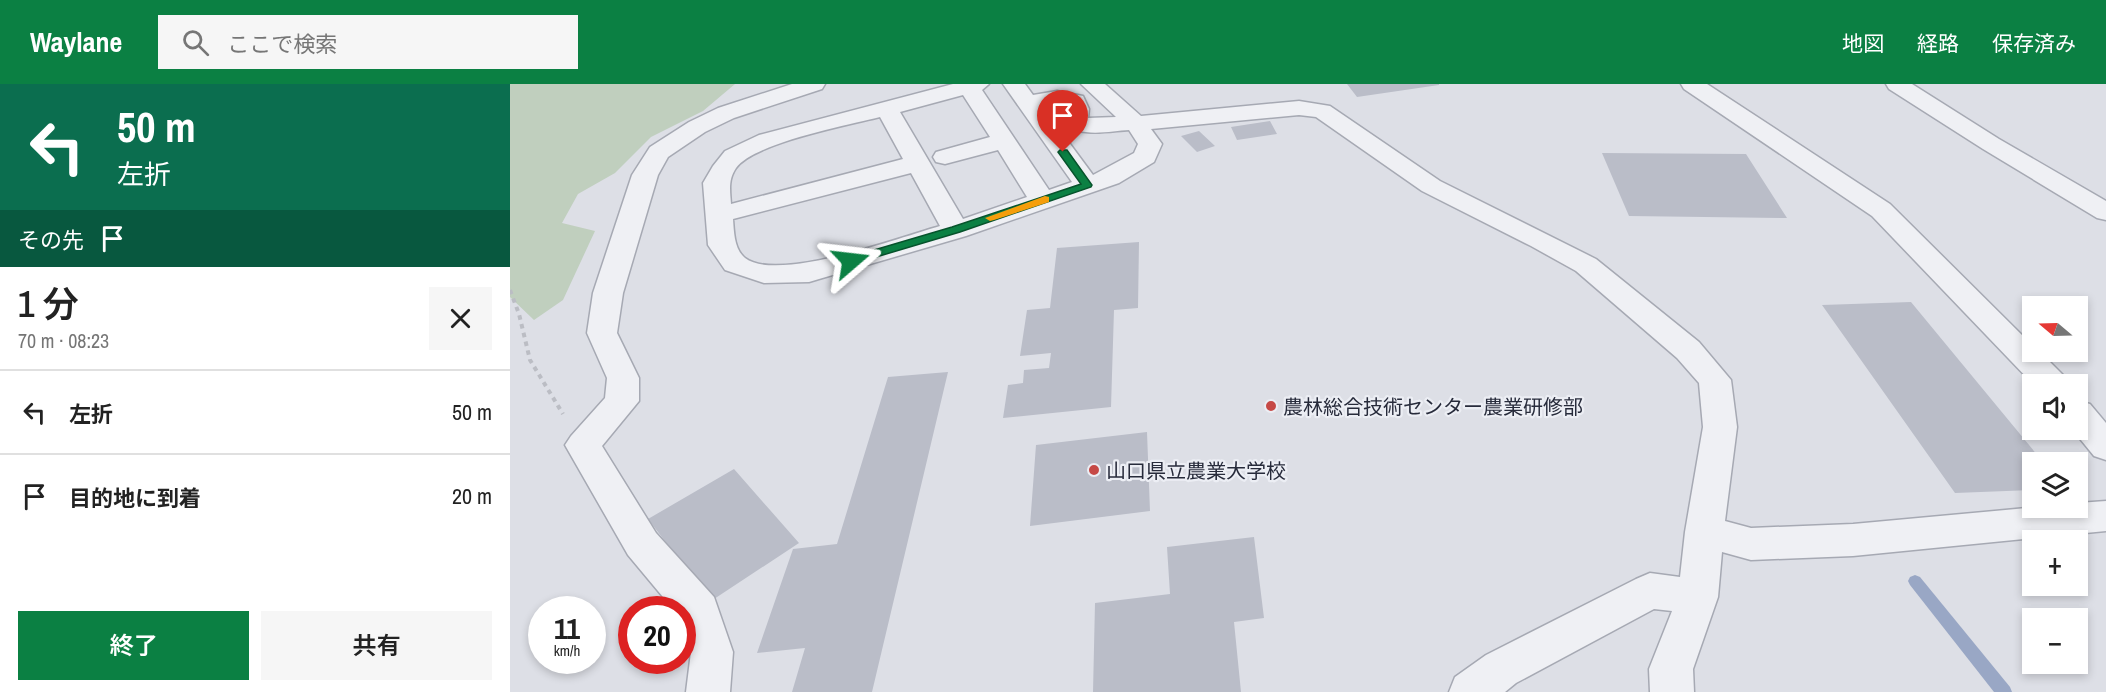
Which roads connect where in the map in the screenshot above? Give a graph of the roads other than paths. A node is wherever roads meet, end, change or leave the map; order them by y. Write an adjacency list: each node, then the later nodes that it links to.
1 (814, 84): 23 (street)
2 (1092, 84): 8 (street)
3 (1692, 84): 17 (street)
4 (1897, 84): 14 (street)
5 (974, 85): 7 (street); 9 (street)
6 (1021, 93): 8 (street); 12 (street)
7 (886, 108): 11 (street); 15 (street)
8 (1136, 123): 12 (street); 21 (street)
9 (1004, 141): 10 (street); 13 (street)
10 (945, 157)
11 (918, 163): 15 (street); 16 (street)
12 (1087, 185): 13 (street)
13 (1042, 200): 16 (street)
14 (2106, 212)
15 (719, 215): 16 (street)
16 (956, 230)
17 (2042, 374)
18 (2088, 425): 19 (street)
19 (2106, 447)
20 (2106, 516): 21 (street)
21 (1704, 532): 22 (street)
22 (1698, 597): 24 (street); 25 (street)
23 (708, 692)
24 (1471, 692)
25 (1672, 692)

